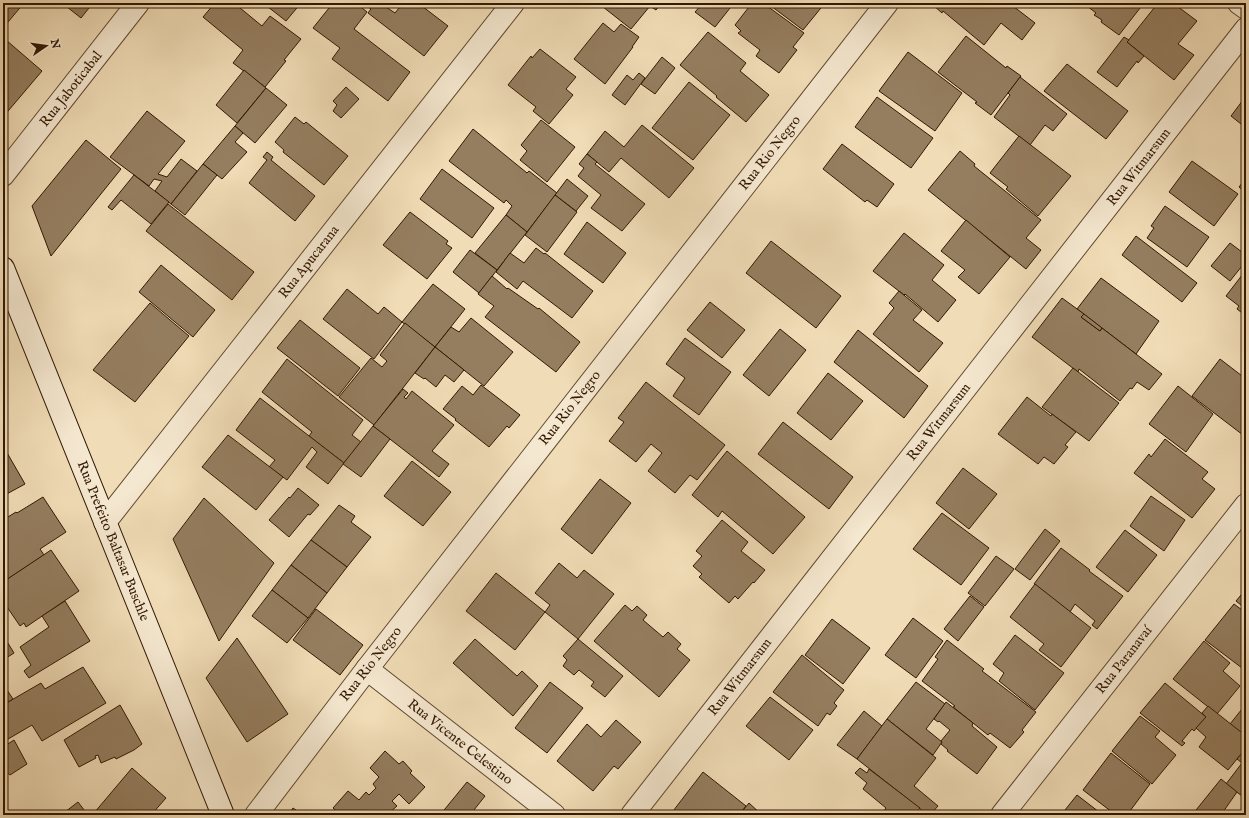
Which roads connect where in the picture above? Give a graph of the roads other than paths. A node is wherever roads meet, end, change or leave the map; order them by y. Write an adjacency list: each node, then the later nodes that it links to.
1 (138, 3): 7 (street, Rua Jaboticabal)
2 (513, 3): 10 (street, Rua Apucarana)
3 (887, 3): 11 (street, Rua Rio Negro)
4 (1239, 3): 5 (street)
5 (1246, 8)
6 (1246, 29): 15 (street, Rua Witmarsum)
7 (3, 175)
8 (3, 268): 10 (street, Rua Prefeito Baltasar Buschle)
9 (1246, 505): 16 (street, Rua Paranavaí)
10 (105, 522): 12 (street, Rua Prefeito Baltasar Buschle)
11 (367, 669): 13 (street, Rua Rio Negro); 14 (street, Rua Vicente Celestino)
12 (223, 815)
13 (256, 815)
14 (554, 815)
15 (632, 815)
16 (1002, 815)

